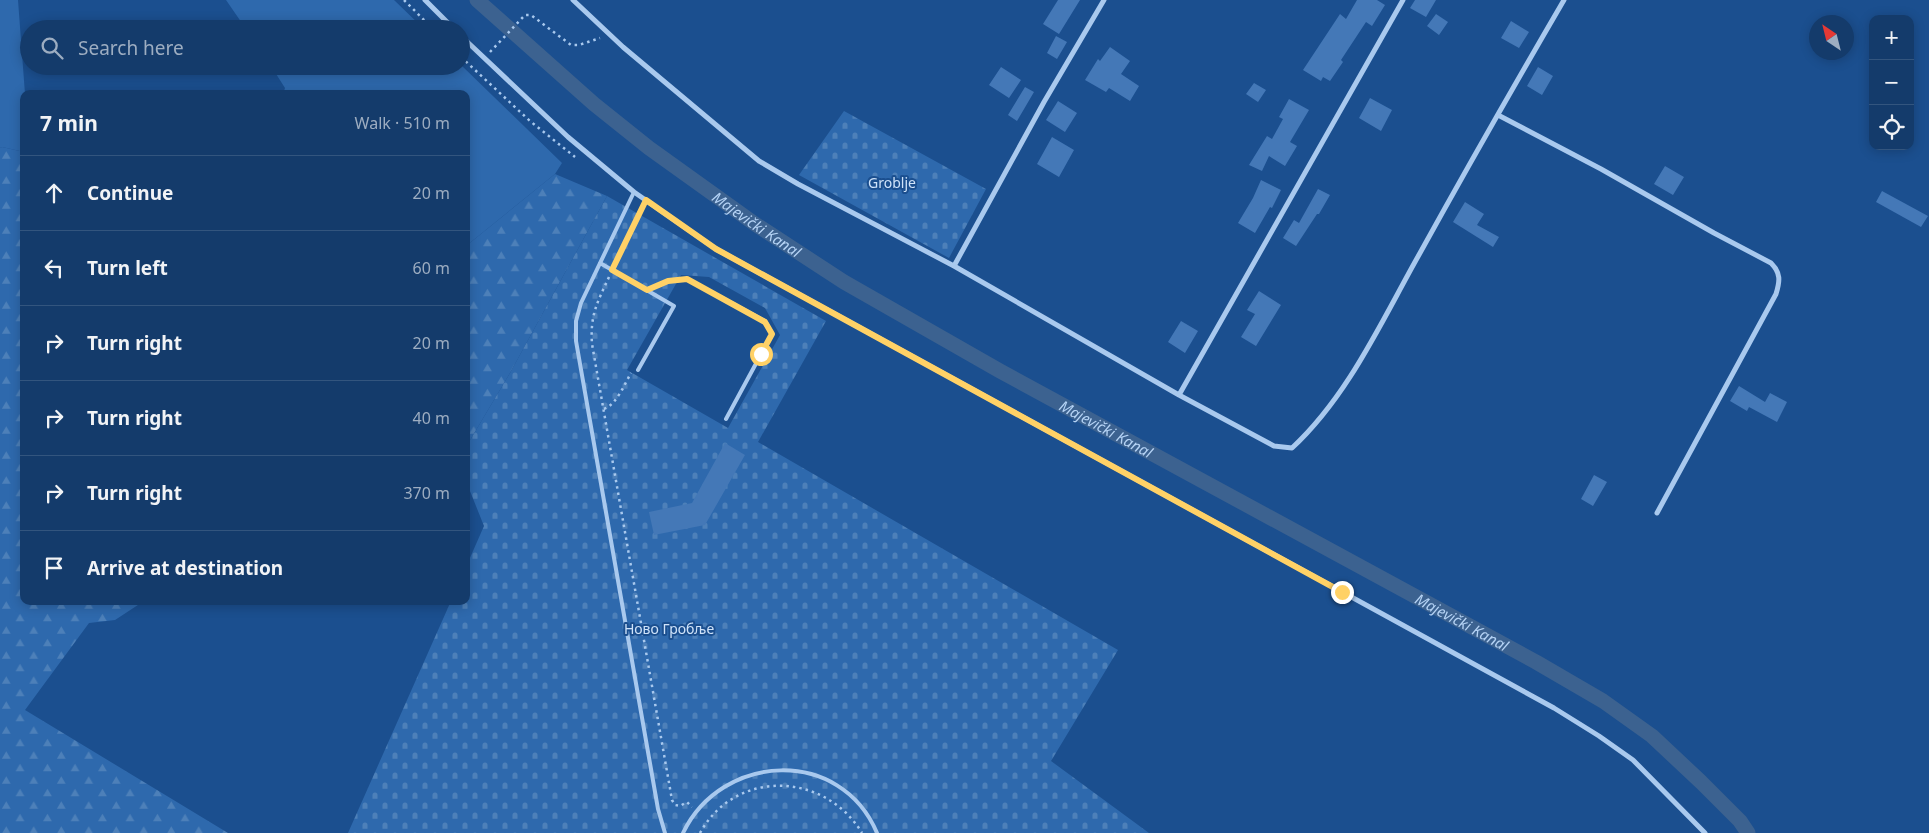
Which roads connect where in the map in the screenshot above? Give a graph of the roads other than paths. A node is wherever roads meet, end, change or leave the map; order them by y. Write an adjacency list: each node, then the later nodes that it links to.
1 (425, 0): 6 (street)
2 (573, 0): 11 (street)
3 (1104, 0): 11 (street)
4 (1402, 0): 14 (street)
5 (1564, 0): 8 (street)
6 (445, 20)
7 (470, 45): 9 (street)
8 (1498, 115): 14 (street); 16 (street)
9 (634, 192): 10 (lane); 20 (street)
10 (600, 263): 12 (lane); 17 (lane)
11 (954, 266): 14 (street)
12 (647, 290): 13 (lane); 15 (lane)
13 (638, 370)
14 (1180, 395)
15 (726, 419)
16 (1657, 513)
17 (665, 833)
18 (683, 833): 19 (lane)
19 (877, 833)
20 (1705, 833)

